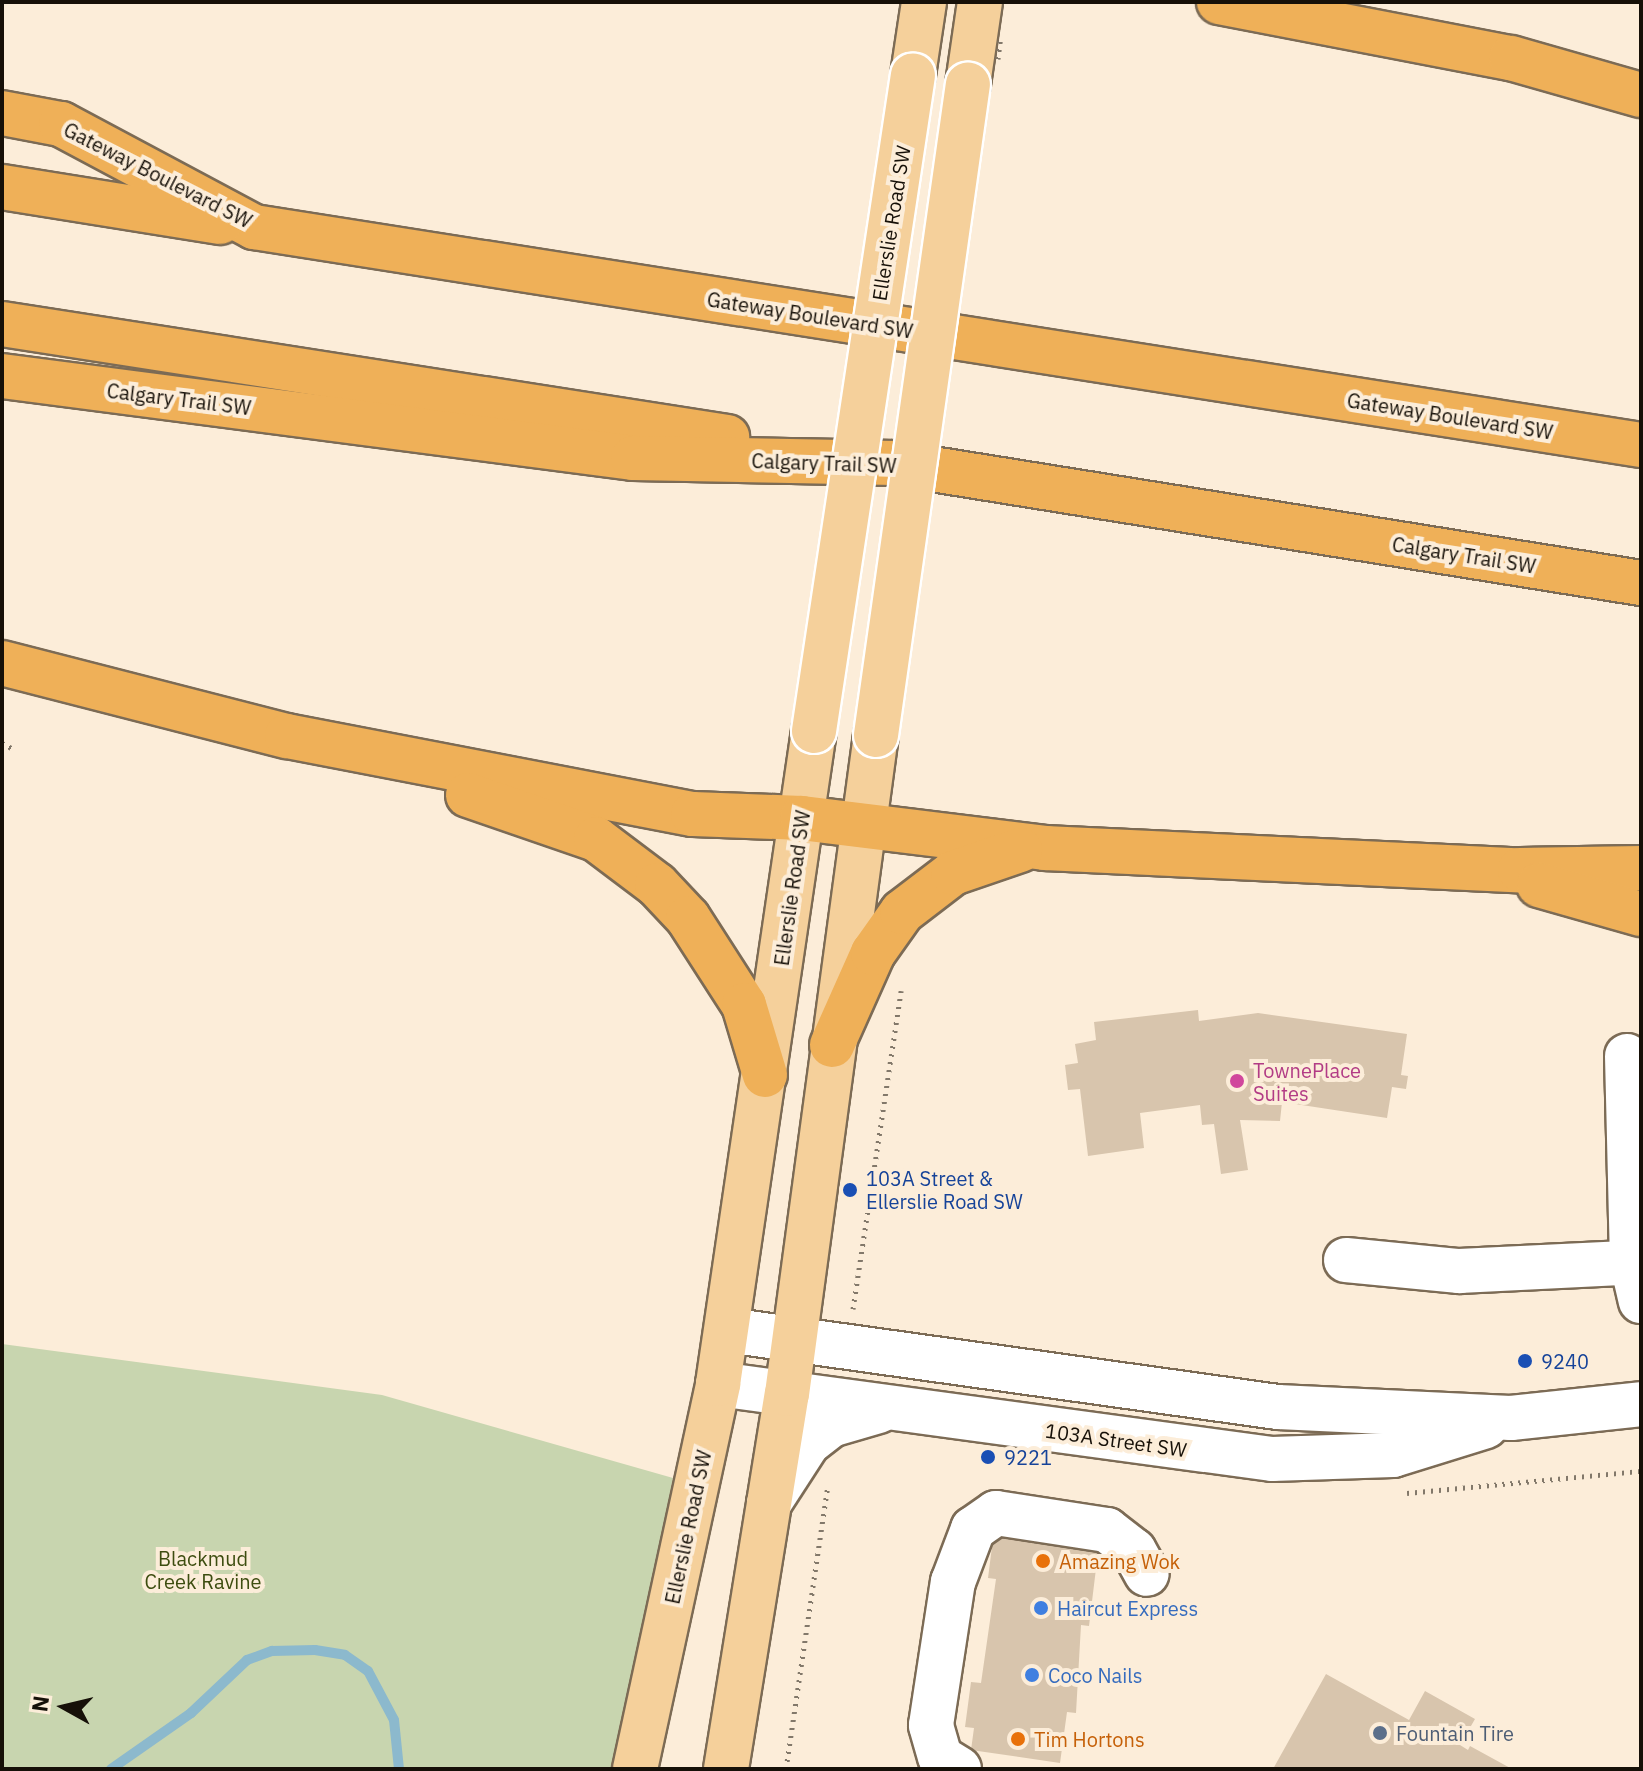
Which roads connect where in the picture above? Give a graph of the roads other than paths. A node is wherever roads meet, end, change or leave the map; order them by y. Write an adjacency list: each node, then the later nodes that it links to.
1 (924, 2): 15 (main road, Ellerslie Road SW, bridge)
2 (980, 2): 16 (main road, bridge)
3 (1219, 2): 4 (highway)
4 (1641, 95)
5 (2, 113): 7 (highway, Gateway Boulevard SW)
6 (2, 187): 7 (highway)
7 (254, 227): 10 (highway, Gateway Boulevard SW)
8 (2, 324): 11 (highway)
9 (2, 376): 11 (highway, Calgary Trail SW)
10 (1641, 445)
11 (895, 463): 12 (highway, Calgary Trail SW)
12 (1641, 583)
13 (2, 663): 14 (highway)
14 (287, 736): 15 (highway); 23 (highway)
15 (802, 818): 16 (highway); 23 (main road, Ellerslie Road SW)
16 (863, 825): 17 (highway); 21 (main road)
17 (1045, 848): 18 (highway); 21 (highway)
18 (1466, 868): 19 (highway); 20 (highway)
19 (1641, 868)
20 (1641, 914)
21 (832, 1045): 28 (main road)
22 (1627, 1056): 24 (street)
23 (765, 1075): 27 (main road, Ellerslie Road SW)
24 (1634, 1145): 26 (street)
25 (1346, 1260): 26 (street)
26 (1638, 1275)
27 (727, 1330): 28 (street, 103A Street SW); 29 (main road, Ellerslie Road SW)
28 (794, 1342): 30 (main road); 33 (street, 103A Street SW)
29 (718, 1384): 30 (street, 103A Street SW); 36 (main road, Ellerslie Road SW)
30 (787, 1394): 32 (street, 103A Street SW); 34 (main road)
31 (1641, 1404): 33 (street, 103A Street SW)
32 (889, 1409): 33 (street, 103A Street SW); 34 (street)
33 (1511, 1418)
34 (769, 1503): 37 (main road)
35 (1147, 1574): 38 (street)
36 (635, 1769)
37 (726, 1769)
38 (959, 1769)

